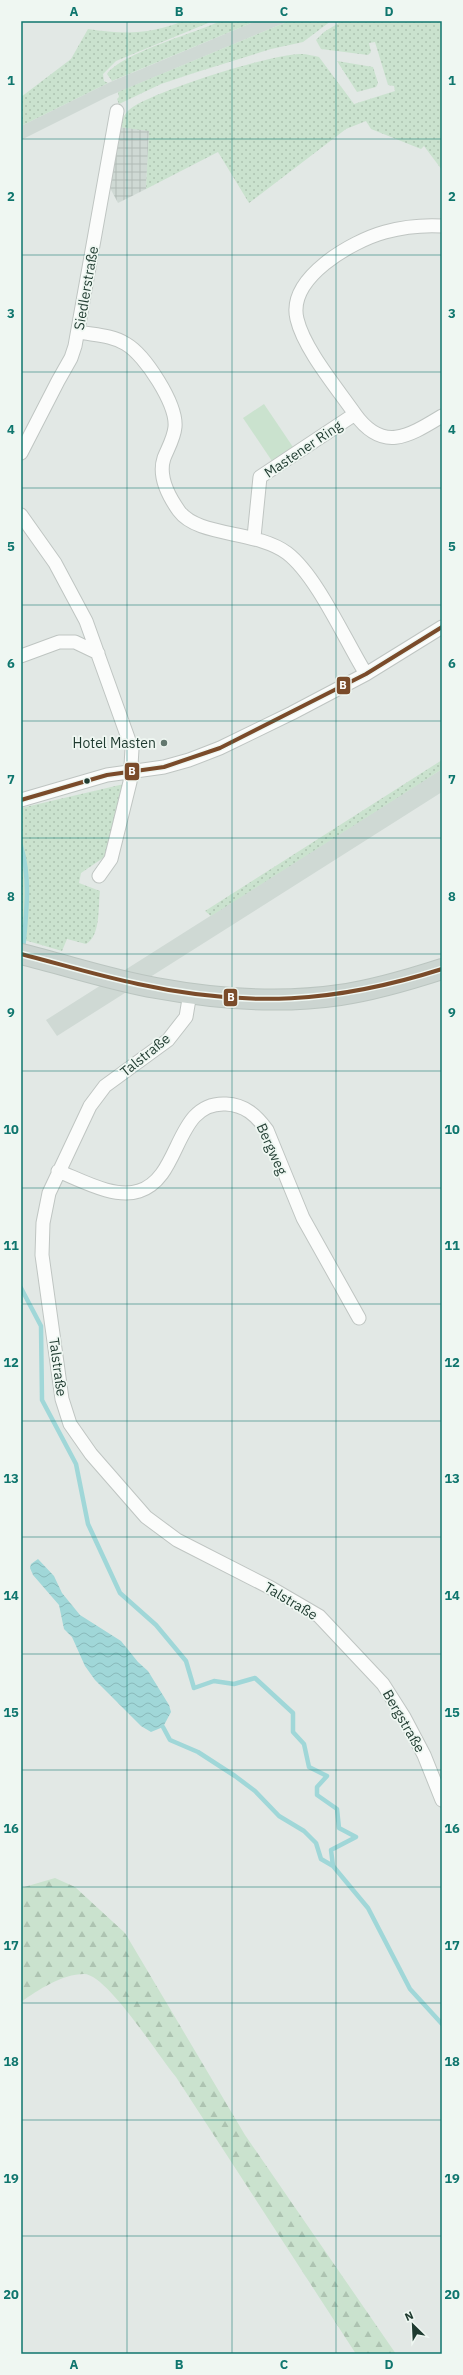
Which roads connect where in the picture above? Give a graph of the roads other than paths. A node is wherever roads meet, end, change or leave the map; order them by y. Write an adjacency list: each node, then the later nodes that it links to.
1 (117, 111): 3 (street, Siedlerstraße)
2 (442, 226): 4 (street, Mastener Ring)
3 (79, 332): 6 (street, Siedlerstraße); 8 (street)
4 (355, 414): 5 (street, Mastener Ring); 8 (street, Mastener Ring)
5 (442, 416)
6 (21, 453)
7 (21, 515): 10 (street)
8 (254, 537): 12 (street)
9 (442, 627): 12 (street)
10 (98, 653): 11 (street); 13 (street)
11 (21, 656)
12 (366, 674): 13 (street)
13 (132, 771): 14 (street); 15 (street)
14 (21, 800)
15 (99, 876)
16 (26, 955): 18 (main road)
17 (442, 970): 18 (main road)
18 (190, 993): 19 (street, Talstraße)
19 (58, 1171): 20 (street, Bergweg); 21 (street, Talstraße)
20 (359, 1318)
21 (352, 1652): 22 (street, Bergstraße)
22 (442, 1800)

